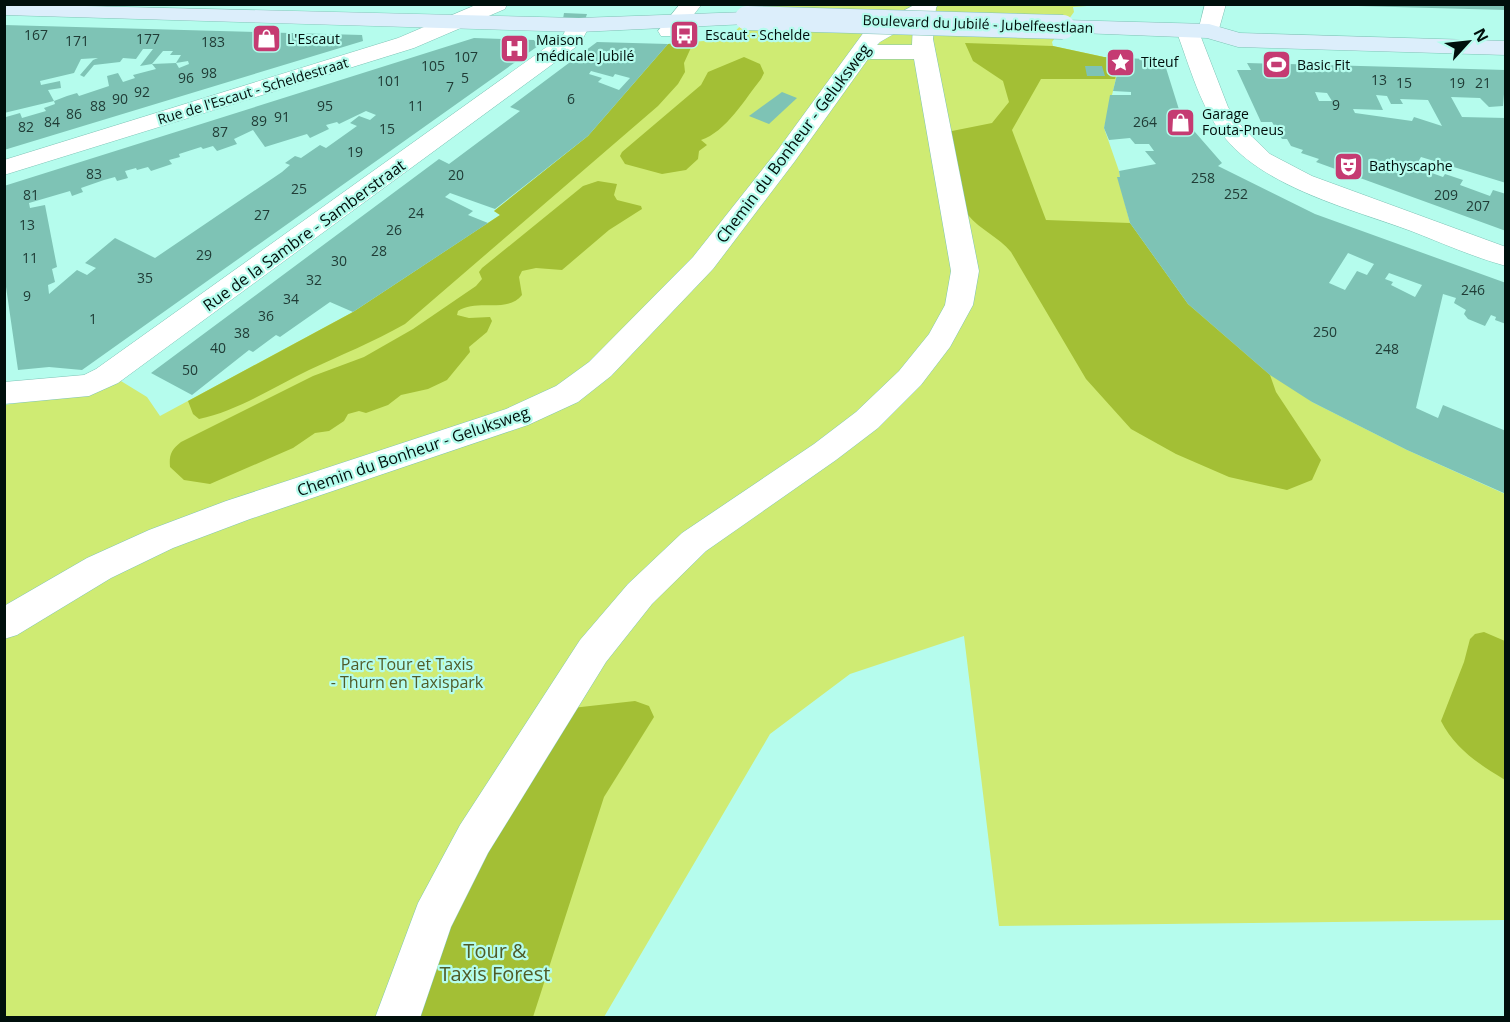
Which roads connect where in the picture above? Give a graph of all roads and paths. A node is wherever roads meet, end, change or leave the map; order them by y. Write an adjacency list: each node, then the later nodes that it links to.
1 (497, 4): 7 (street, Rue de l'Escaut - Scheldestraat)
2 (653, 4): 6 (main road, Boulevard du Jubilé - Jubelfeestlaan)
3 (1216, 4): 9 (street)
4 (927, 6): 12 (street, Chemin du Bonheur - Geluksweg); 13 (street)
5 (4, 9): 7 (main road, Boulevard du Jubilé - Jubelfeestlaan)
6 (681, 17): 8 (main road, Boulevard du Jubilé - Jubelfeestlaan); 9 (main road, Boulevard du Jubilé - Jubelfeestlaan, bridge)
7 (457, 22): 8 (main road, Boulevard du Jubilé - Jubelfeestlaan); 14 (street, Rue de l'Escaut - Scheldestraat)
8 (579, 26): 16 (street, Rue de la Sambre - Samberstraat)
9 (1198, 30): 10 (main road); 11 (main road); 15 (street)
10 (1506, 32)
11 (1506, 48)
12 (861, 51): 13 (street); 17 (street, Chemin du Bonheur - Geluksweg)
13 (924, 52): 18 (street)
14 (4, 168)
15 (1506, 257)
16 (4, 393)
17 (4, 624)
18 (397, 1017)

